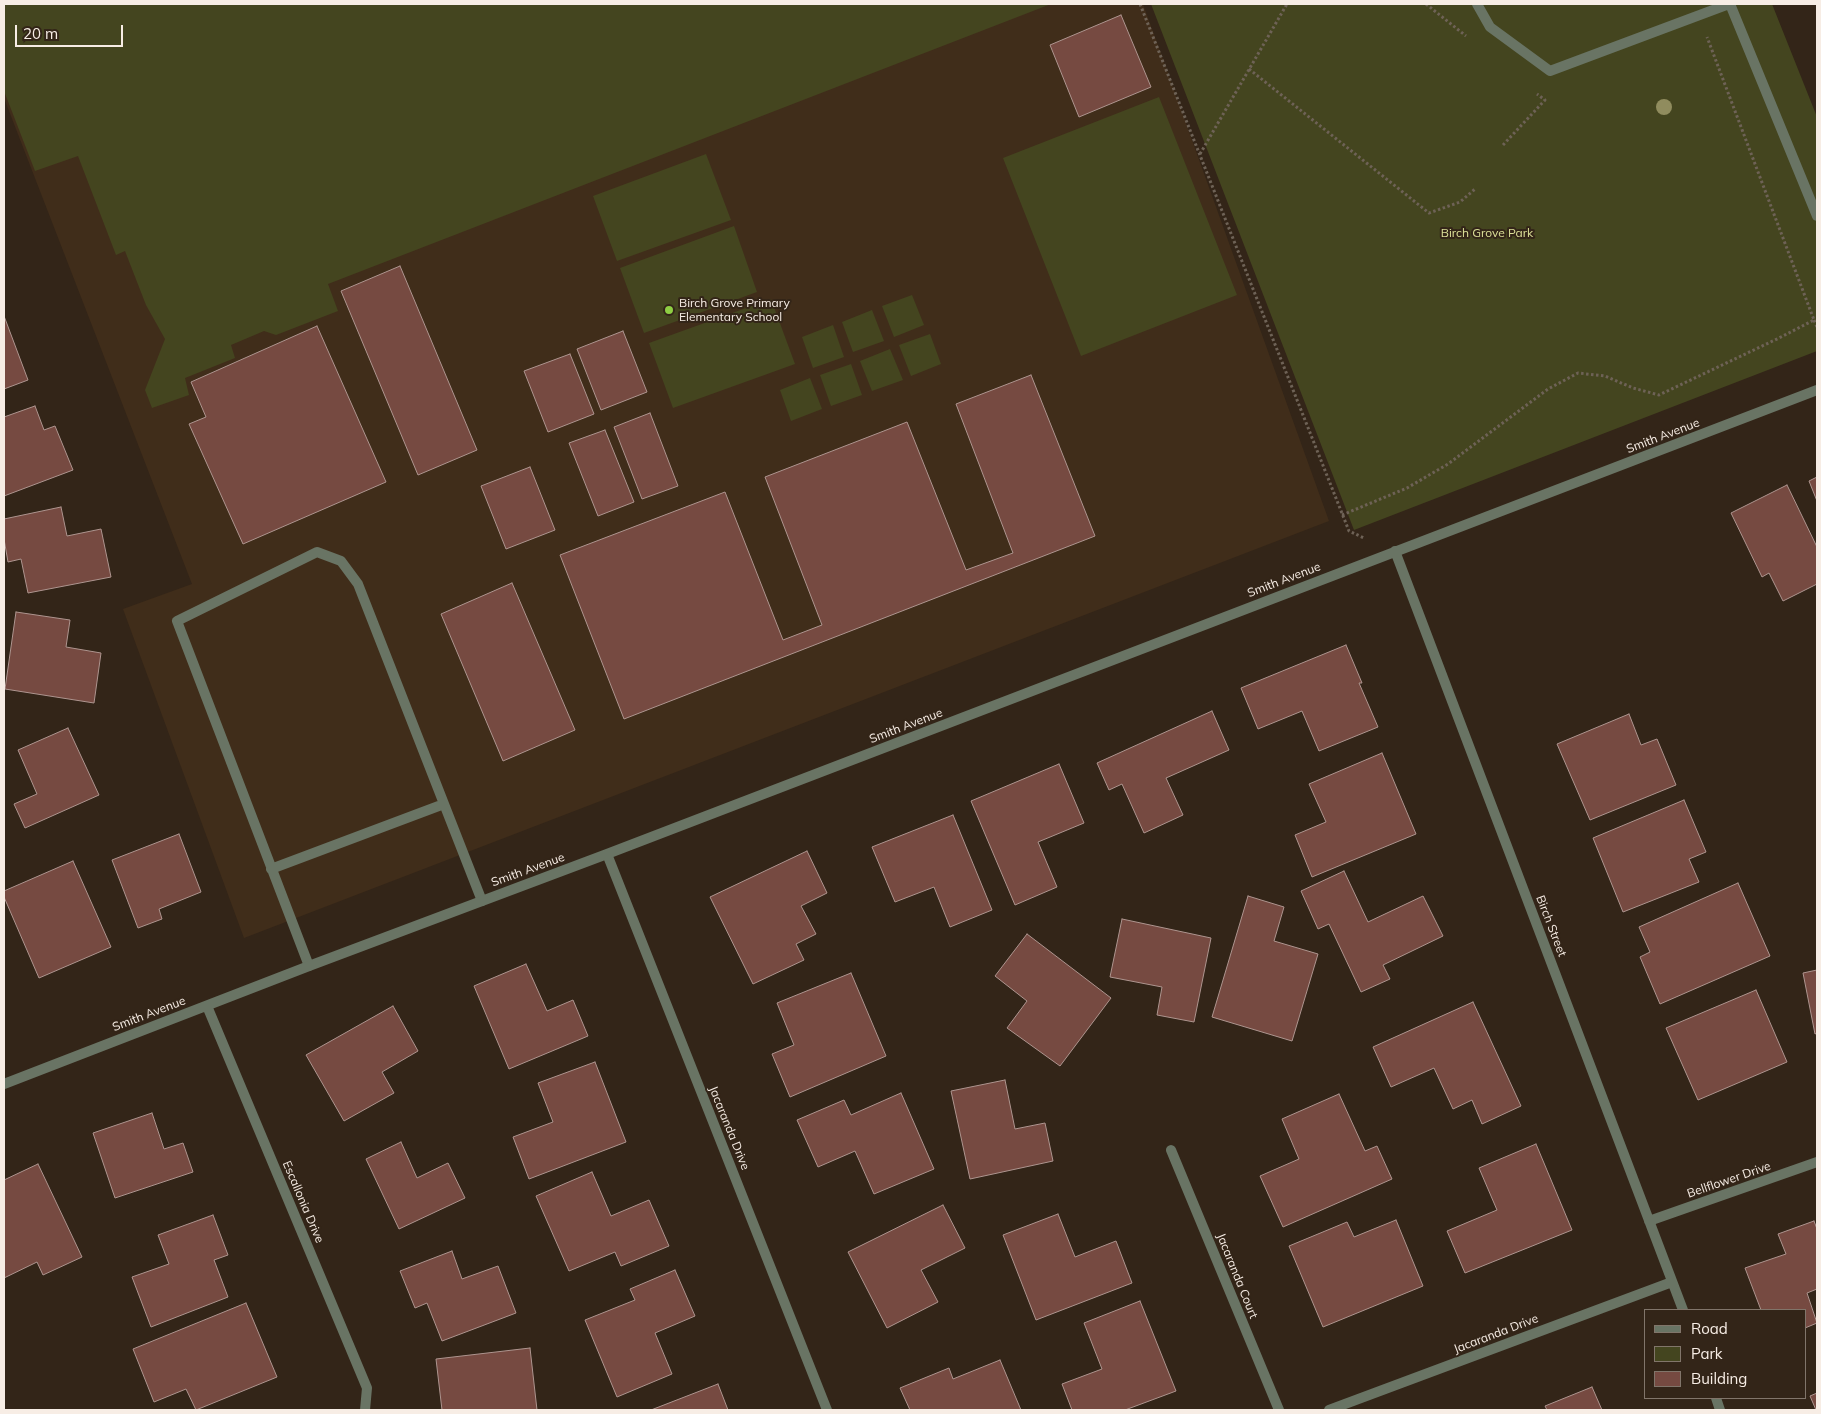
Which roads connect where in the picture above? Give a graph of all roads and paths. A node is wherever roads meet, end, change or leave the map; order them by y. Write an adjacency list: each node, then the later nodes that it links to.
1 (1140, 4): 11 (path)
2 (1287, 4): 8 (path)
3 (1426, 4): 7 (path)
4 (1477, 4): 6 (street)
5 (1730, 4): 6 (street); 13 (street)
6 (1699, 16): 14 (path)
7 (1471, 40)
8 (1249, 68): 11 (path); 12 (path)
9 (1530, 88): 10 (path)
10 (1503, 145)
11 (1200, 154): 17 (path)
12 (1475, 189)
13 (1817, 216)
14 (1814, 320): 15 (path); 17 (path)
15 (1817, 327)
16 (1817, 390): 18 (street, Smith Avenue)
17 (1342, 515): 18 (path)
18 (1395, 551): 20 (street, Smith Avenue); 28 (street, Birch Street)
19 (444, 804): 21 (street); 21 (street); 22 (street)
20 (607, 854): 22 (street, Smith Avenue); 32 (street, Jacaranda Drive)
21 (271, 869): 23 (street)
22 (482, 901): 23 (street, Smith Avenue)
23 (309, 966): 24 (street, Smith Avenue)
24 (207, 1006): 25 (street, Smith Avenue); 31 (street, Escallonia Drive)
25 (4, 1084)
26 (1172, 1150): 33 (street, Jacaranda Court)
27 (1817, 1162): 28 (street, Bellflower Drive)
28 (1649, 1221): 29 (street, Birch Street)
29 (1672, 1282): 30 (street, Birch Street); 34 (street, Jacaranda Drive)
30 (1683, 1309)
31 (365, 1410)
32 (827, 1410)
33 (1279, 1410)
34 (1329, 1410)

